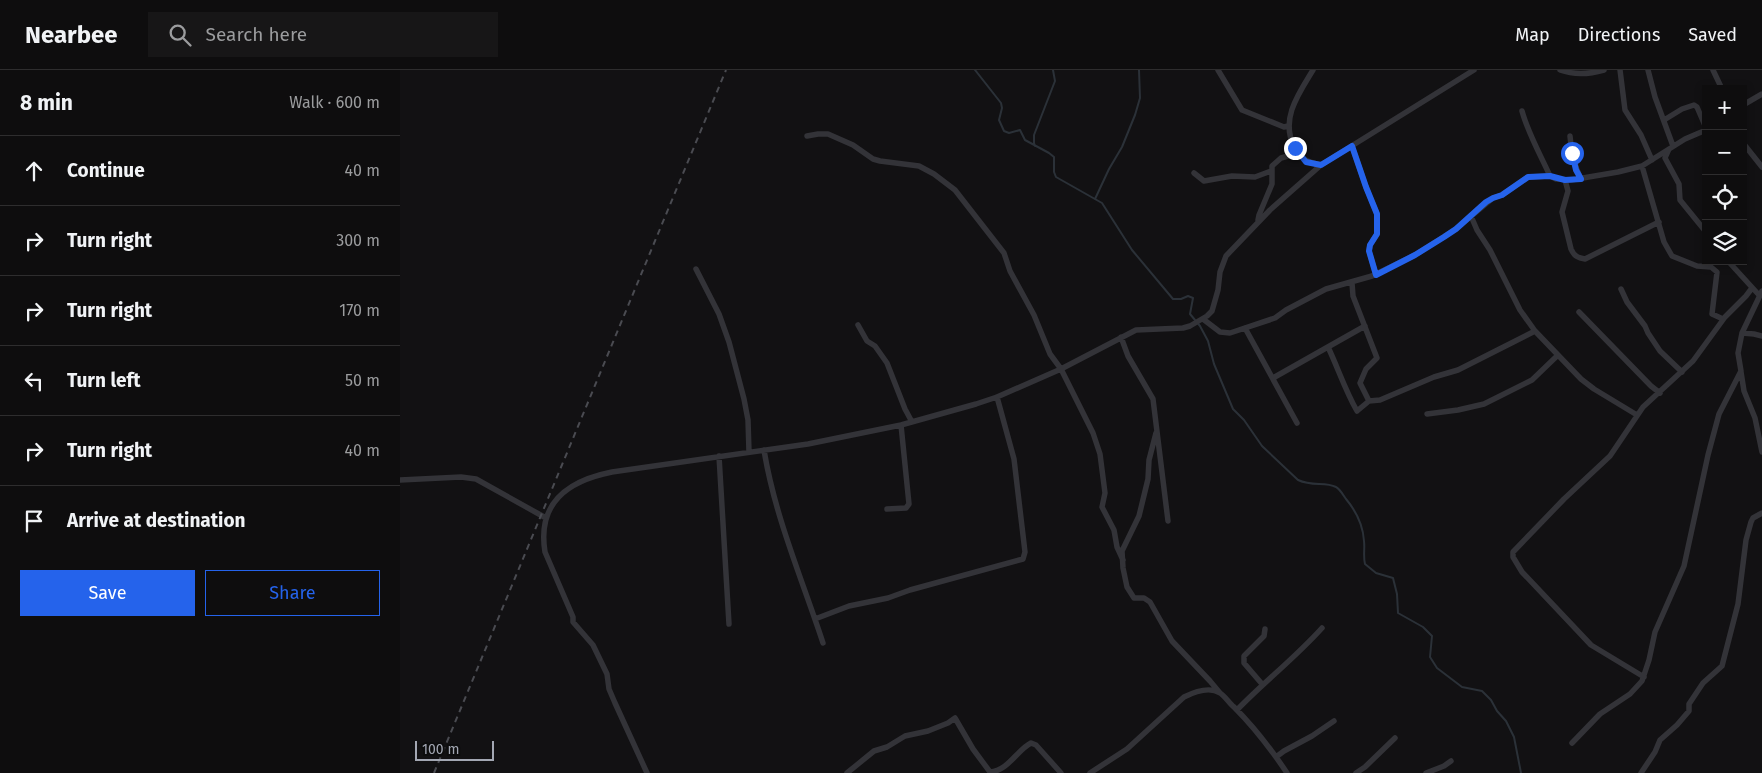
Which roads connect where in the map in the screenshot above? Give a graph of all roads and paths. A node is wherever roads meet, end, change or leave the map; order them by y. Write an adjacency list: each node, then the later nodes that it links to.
1 (1218, 70): 15 (street)
2 (1313, 70): 15 (street)
3 (1474, 70): 19 (street)
4 (1560, 70): 5 (street)
5 (1604, 70)
6 (1620, 70): 23 (street)
7 (1648, 70): 14 (street)
8 (1712, 70): 9 (street)
9 (1720, 85)
10 (1762, 94): 11 (street)
11 (1747, 103)
12 (1522, 110): 29 (street)
13 (1702, 119): 14 (street)
14 (1664, 120): 20 (street)
15 (1288, 126): 22 (street)
16 (1704, 130): 20 (street)
17 (807, 136): 55 (street)
18 (1570, 136): 30 (street)
19 (1352, 146): 24 (street); 38 (street)
20 (1671, 147): 23 (street); 35 (street)
21 (1747, 148): 26 (street)
22 (1298, 153): 24 (street); 27 (street)
23 (1652, 160): 25 (street)
24 (1321, 165): 33 (street)
25 (1642, 166): 30 (street); 34 (street)
26 (1762, 167)
27 (1271, 171): 28 (street); 33 (street)
28 (1194, 173)
29 (1550, 176): 31 (street); 32 (street)
30 (1581, 179): 31 (street)
31 (1565, 180): 34 (street)
32 (1471, 216): 38 (street); 49 (street)
33 (1258, 221): 45 (street)
34 (1659, 222): 44 (street)
35 (1702, 227)
36 (1732, 265): 41 (street)
37 (696, 269): 69 (street)
38 (1376, 275): 39 (street)
39 (1352, 283): 47 (street); 48 (street)
40 (1621, 288): 57 (street)
41 (1752, 288): 42 (street); 44 (street)
42 (1760, 293): 50 (street)
43 (1579, 312): 59 (street)
44 (1722, 319): 57 (street)
45 (1198, 322): 48 (street); 52 (street)
46 (858, 325): 64 (street)
47 (1365, 326): 53 (street); 61 (street)
48 (1246, 328): 58 (street)
49 (1535, 331): 54 (street); 61 (street)
50 (1742, 333): 51 (street); 56 (street)
51 (1762, 336)
52 (1121, 337): 55 (street); 67 (street)
53 (1328, 347): 58 (street); 61 (street)
54 (1558, 355): 62 (street); 63 (street)
55 (1061, 369): 60 (street); 77 (street)
56 (1741, 370): 70 (street); 83 (street)
57 (1682, 372): 59 (street)
58 (1273, 378): 65 (street)
59 (1660, 393): 63 (street)
60 (997, 397): 64 (street); 78 (street)
61 (1369, 400)
62 (1427, 414)
63 (1637, 415): 83 (street)
64 (912, 422): 66 (street)
65 (1298, 423)
66 (901, 425): 68 (street); 73 (street)
67 (1156, 433): 76 (street); 77 (street)
68 (764, 450): 69 (street); 78 (street)
69 (748, 452): 71 (street)
70 (1762, 452)
71 (719, 456): 75 (street); 79 (street)
72 (400, 480): 75 (street)
73 (887, 509)
74 (1762, 513): 100 (street)
75 (546, 518): 93 (street)
76 (1168, 521)
77 (1122, 560): 85 (street)
78 (815, 619): 82 (street)
79 (729, 624)
80 (1322, 628): 84 (street)
81 (1265, 629): 84 (street)
82 (823, 643)
83 (1644, 677): 89 (street)
84 (1262, 684): 86 (street)
85 (1220, 692): 86 (street); 96 (street)
86 (1237, 710): 90 (street)
87 (1334, 721): 90 (street)
88 (1396, 738): 98 (street)
89 (1572, 743)
90 (1276, 757): 97 (street)
91 (1451, 761): 99 (street)
92 (988, 772): 94 (street); 95 (street)
93 (647, 773)
94 (846, 773)
95 (1061, 773)
96 (1090, 773)
97 (1287, 773)
98 (1356, 773)
99 (1426, 773)
100 (1641, 773)

